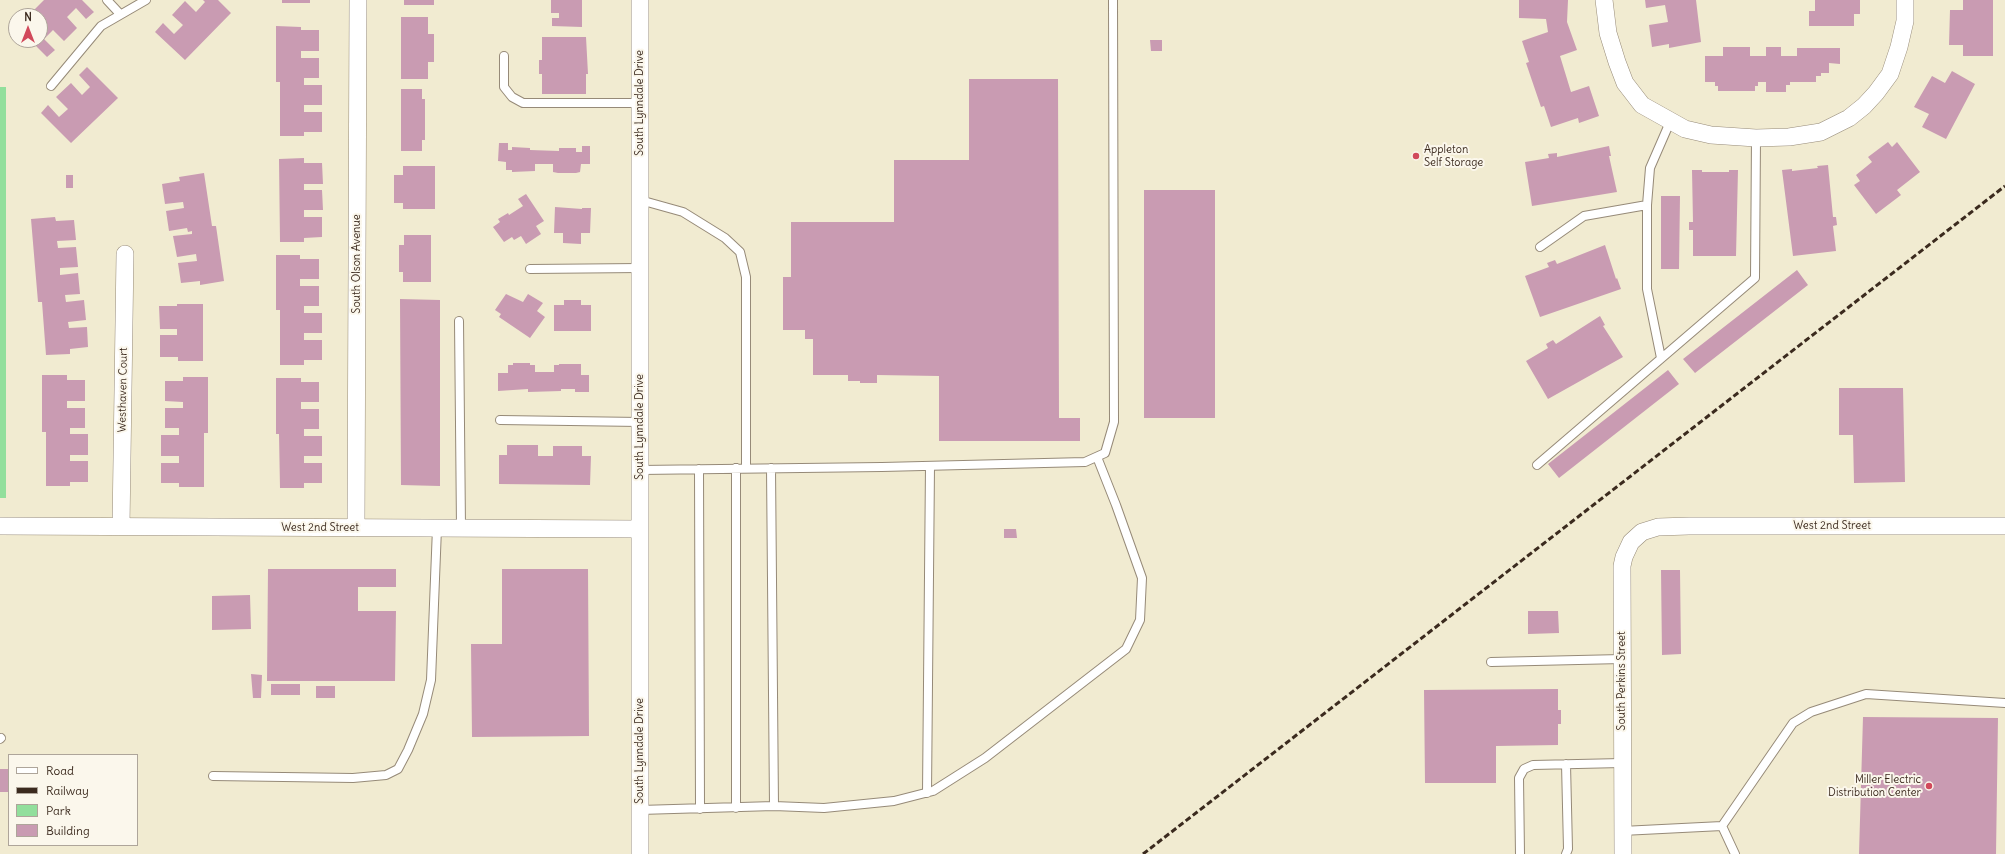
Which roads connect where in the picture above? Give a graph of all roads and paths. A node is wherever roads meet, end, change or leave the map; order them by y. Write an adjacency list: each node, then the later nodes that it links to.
1 (107, 0): 8 (lane)
2 (146, 0): 8 (lane)
3 (358, 0): 36 (street, South Olson Avenue)
4 (640, 0): 11 (street, South Lynndale Drive)
5 (1113, 0): 24 (lane)
6 (1604, 0): 12 (street)
7 (1905, 0): 13 (street)
8 (120, 14): 10 (lane)
9 (504, 56): 11 (lane)
10 (51, 86)
11 (640, 103): 14 (street, South Lynndale Drive)
12 (1670, 122): 13 (street); 15 (lane)
13 (1756, 138): 21 (lane)
14 (640, 200): 18 (street, South Lynndale Drive); 28 (lane)
15 (1647, 205): 16 (lane); 21 (lane)
16 (1540, 247)
17 (125, 254): 33 (street, Westhaven Court)
18 (640, 268): 19 (lane); 23 (street, South Lynndale Drive)
19 (530, 269)
20 (459, 321): 38 (lane)
21 (1661, 358): 25 (lane)
22 (500, 420): 23 (lane)
23 (640, 422): 31 (street, South Lynndale Drive)
24 (1096, 457): 26 (lane); 46 (lane)
25 (1537, 465)
26 (930, 466): 29 (lane); 46 (lane)
27 (736, 468): 28 (lane); 30 (lane); 48 (lane)
28 (746, 468): 29 (lane)
29 (771, 468): 47 (lane)
30 (699, 469): 31 (lane); 49 (lane)
31 (640, 470): 39 (street, South Lynndale Drive)
32 (0, 526): 33 (street, West 2nd Street)
33 (121, 526): 36 (street, West 2nd Street)
34 (2005, 526): 35 (street, West 2nd Street)
35 (1658, 527): 40 (street, South Perkins Street)
36 (356, 528): 37 (street, West 2nd Street)
37 (437, 528): 38 (street, West 2nd Street); 45 (lane)
38 (461, 528): 39 (street, West 2nd Street)
39 (640, 529): 50 (street, South Lynndale Drive)
40 (1622, 659): 41 (lane); 43 (street, South Perkins Street)
41 (1491, 662)
42 (2005, 703): 51 (lane)
43 (1622, 763): 44 (lane); 52 (street, South Perkins Street)
44 (1566, 764): 54 (lane); 55 (lane)
45 (213, 776)
46 (927, 793): 47 (lane)
47 (774, 806): 48 (lane)
48 (736, 808): 49 (lane)
49 (700, 809): 50 (lane)
50 (640, 810): 53 (street, South Lynndale Drive)
51 (1722, 826): 52 (lane); 57 (lane)
52 (1622, 831): 56 (street, South Perkins Street)
53 (640, 854)
54 (1520, 854)
55 (1566, 854)
56 (1623, 854)
57 (1735, 854)

